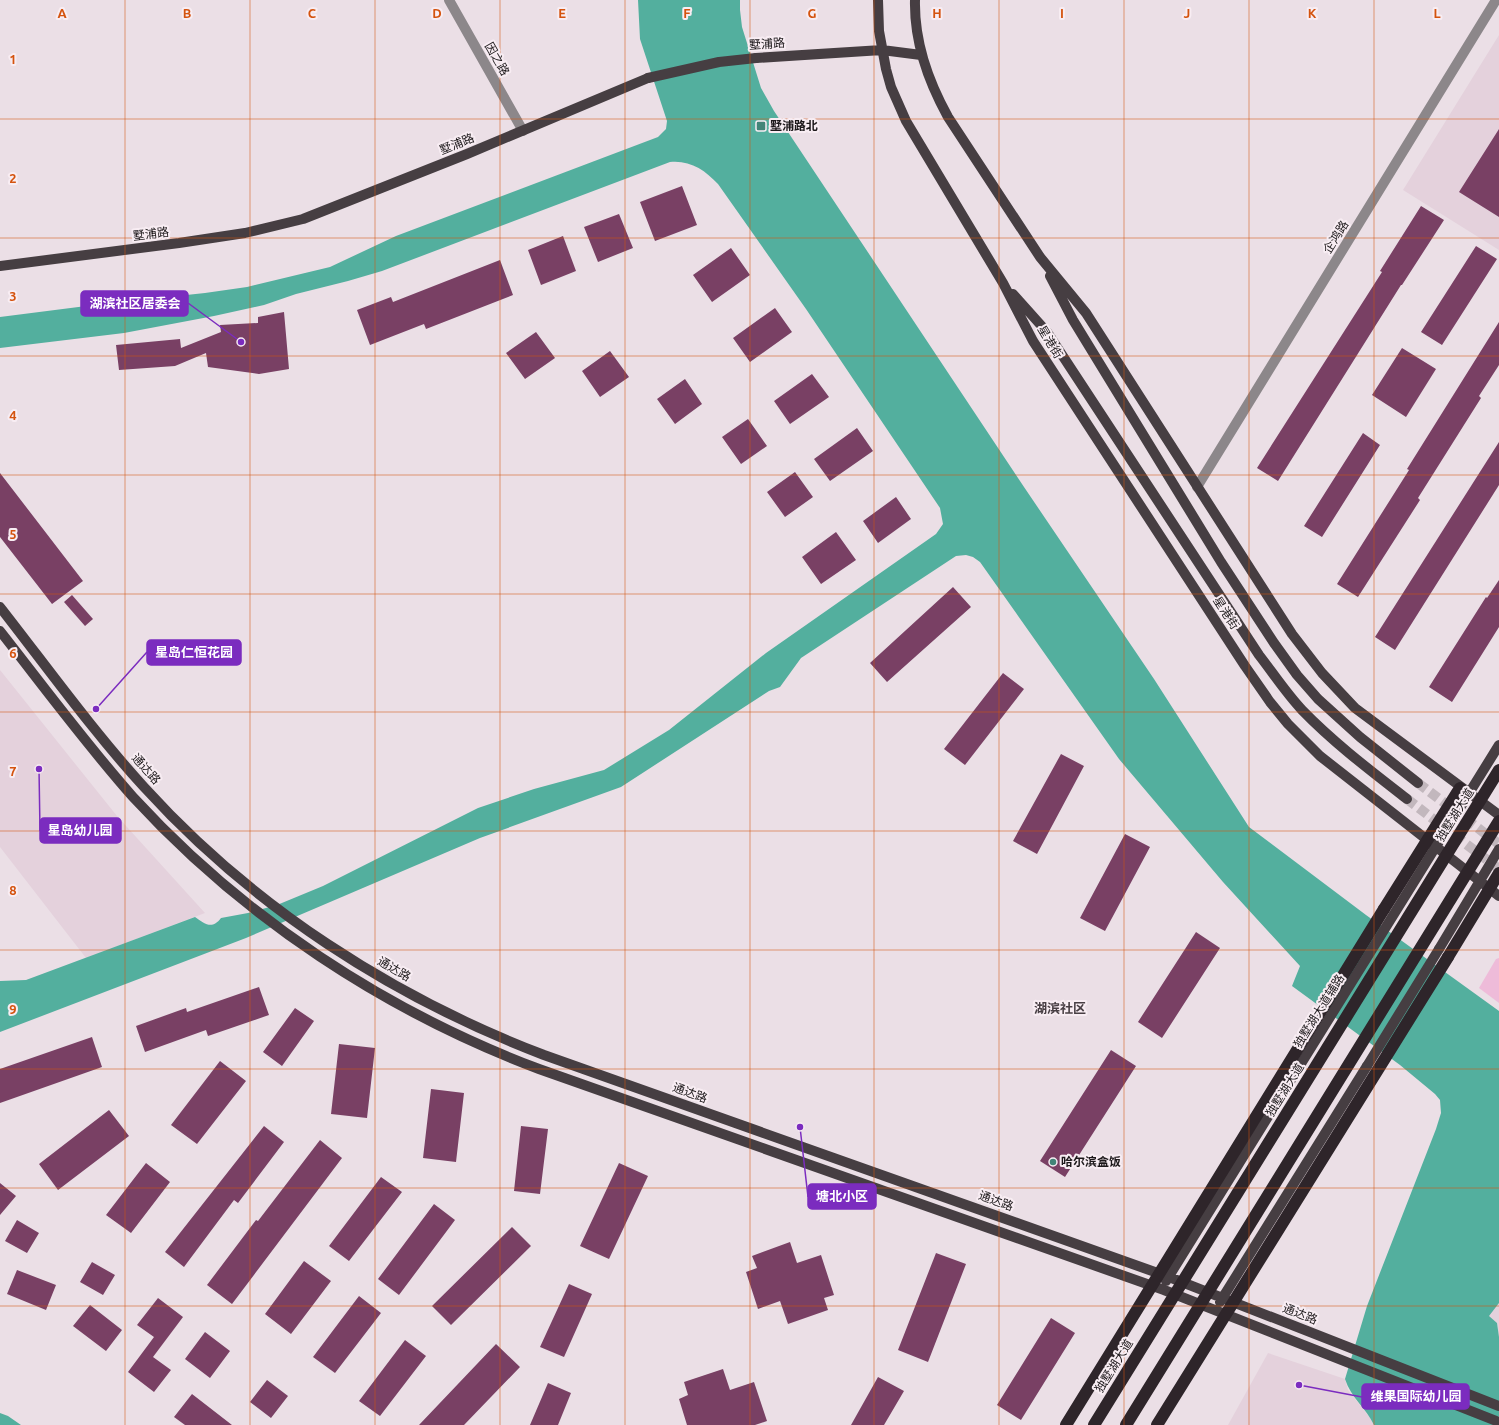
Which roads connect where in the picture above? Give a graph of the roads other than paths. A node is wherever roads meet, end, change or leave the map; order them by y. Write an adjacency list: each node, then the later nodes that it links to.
1 (449, 0): 7 (street, 因之路)
2 (878, 0): 5 (main road, 星港街)
3 (915, 0): 6 (main road, 星港街)
4 (1496, 0): 11 (street, 企鸿路)
5 (882, 50): 6 (main road, 墅浦路); 7 (main road, 墅浦路, bridge); 10 (main road, 星港街)
6 (921, 55): 8 (main road, 星港街)
7 (523, 131): 9 (main road, 墅浦路)
8 (1040, 257): 11 (main road, 星港街); 16 (main road, 星港街)
9 (0, 266)
10 (1003, 283): 18 (main road, 星港街); 21 (main road, 星港街)
11 (1197, 487): 17 (main road, 星港街)
12 (0, 607): 27 (main road, 通达路)
13 (0, 631): 28 (main road)
14 (1499, 745): 17 (main road)
15 (1499, 770): 34 (highway, 独墅湖大道, bridge)
16 (1418, 783)
17 (1464, 791): 19 (main road, 星港街); 21 (highway)
18 (1407, 799)
19 (1499, 816)
20 (1499, 821): 35 (highway, bridge)
21 (1432, 844): 24 (main road, 星港街); 27 (main road, 独墅湖大道辅路); 33 (highway, bridge)
22 (1499, 849): 24 (main road)
23 (1499, 873): 25 (highway)
24 (1479, 880): 25 (main road, 星港街); 26 (main road)
25 (1494, 892): 26 (highway)
26 (1444, 953): 29 (main road, bridge); 36 (highway, bridge)
27 (1169, 1277): 28 (main road, 独墅湖大道辅路); 29 (main road, 通达路)
28 (1161, 1290): 30 (main road)
29 (1223, 1298): 30 (main road); 31 (main road, 通达路)
30 (1215, 1311): 32 (main road)
31 (1499, 1406)
32 (1499, 1422)
33 (1066, 1425)
34 (1094, 1425)
35 (1126, 1425)
36 (1158, 1425)

